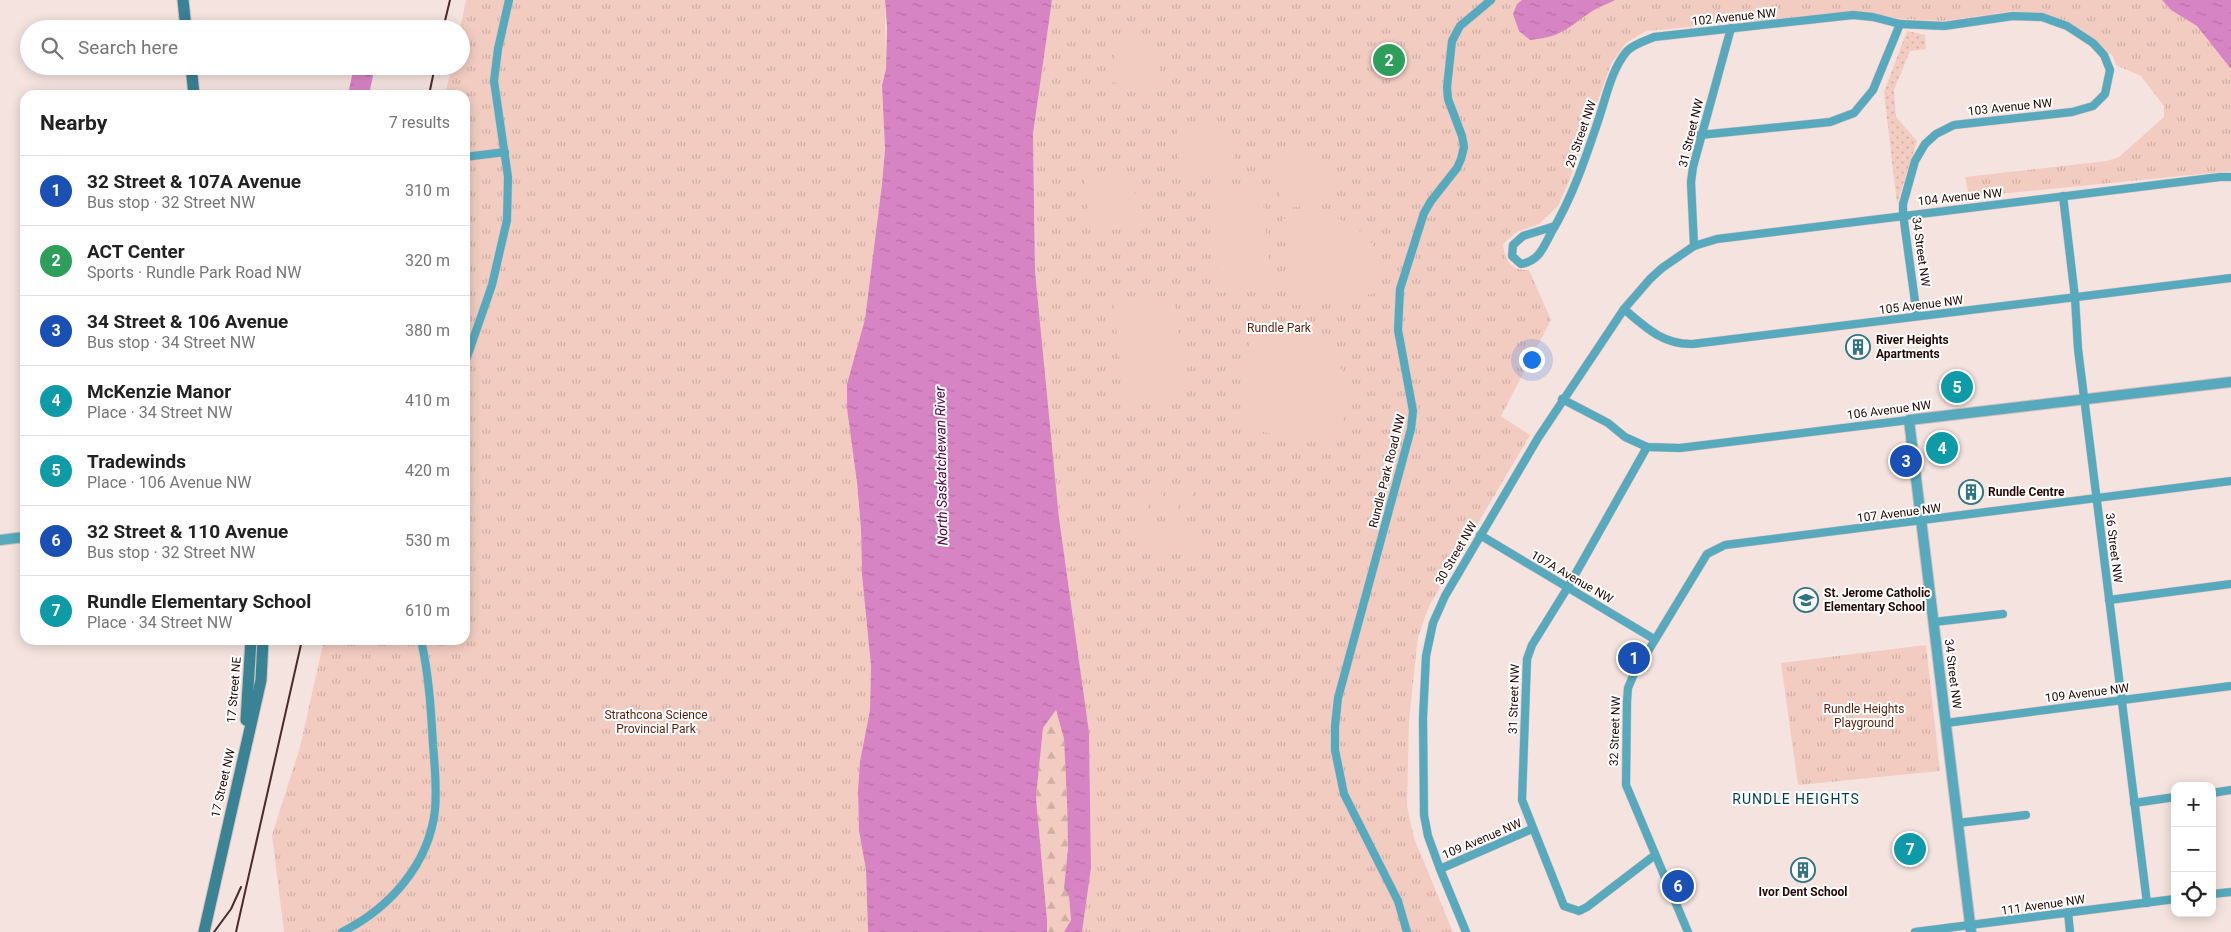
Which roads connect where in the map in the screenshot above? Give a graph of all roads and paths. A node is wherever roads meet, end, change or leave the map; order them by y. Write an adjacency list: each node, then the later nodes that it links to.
1 (183, 0): 4 (main road)
2 (509, 0): 12 (street)
3 (1490, 0): 67 (street, Rundle Park Road NW)
4 (185, 20)
5 (1900, 24): 6 (street, 102 Avenue NW); 9 (street, 102 Avenue NW); 11 (street)
6 (1731, 28): 7 (street, 102 Avenue NW); 11 (street, 31 Street NW)
7 (1629, 50): 18 (street, 29 Street NW)
8 (192, 75): 10 (main road)
9 (2109, 80): 14 (street, 103 Avenue NW)
10 (193, 90)
11 (1700, 135): 19 (street, 31 Street NW)
12 (504, 152): 13 (street); 24 (street)
13 (470, 156)
14 (1915, 161): 17 (street, 34 Street NW)
15 (2231, 177): 16 (street, 104 Avenue NW)
16 (2063, 196): 17 (street, 104 Avenue NW); 21 (street, 36 Street NW)
17 (1902, 214): 19 (street, 104 Avenue NW); 23 (street, 34 Street NW)
18 (1556, 226): 18 (street, 29 Street NW)
19 (1694, 246): 22 (street, 30 Street NW)
20 (2231, 278): 21 (street, 105 Avenue NW)
21 (2075, 298): 23 (street, 105 Avenue NW); 27 (street, 36 Street NW)
22 (1624, 309): 23 (street, 105 Avenue NW); 26 (street, 30 Street NW)
23 (1917, 316)
24 (470, 349)
25 (2231, 382): 27 (street, 106 Avenue NW)
26 (1562, 399): 29 (street, 106 Avenue NW); 33 (street, 30 Street NW)
27 (2084, 399): 28 (street, 106 Avenue NW); 31 (street, 36 Street NW)
28 (1909, 420): 29 (street, 106 Avenue NW); 32 (street, 34 Street NW)
29 (1647, 447): 38 (street, 31 Street NW)
30 (2231, 482): 31 (street, 107 Avenue NW)
31 (2096, 499): 32 (street, 107 Avenue NW); 39 (street, 36 Street NW)
32 (1921, 521): 36 (street, 107 Avenue NW); 41 (street, 34 Street NW)
33 (1480, 535): 38 (street, 107A Avenue NW); 58 (street, 30 Street NW)
34 (20, 538): 35 (street)
35 (0, 540)
36 (1718, 547): 42 (street, 32 Street NW)
37 (2231, 584): 39 (street)
38 (1568, 587): 42 (street, 107A Avenue NW); 56 (street, 31 Street NW)
39 (2109, 600): 47 (street, 36 Street NW)
40 (2003, 614): 41 (street)
41 (1934, 622): 48 (street, 34 Street NW)
42 (1654, 639): 57 (street, 32 Street NW)
43 (251, 645): 49 (main road, 17 Street NE)
44 (263, 645): 49 (main road, 17 Street NW)
45 (422, 645): 66 (street)
46 (2231, 686): 47 (street, 109 Avenue NW)
47 (2122, 700): 48 (street, 109 Avenue NW); 53 (street, 36 Street NW)
48 (1946, 723): 55 (street, 34 Street NW)
49 (240, 771): 65 (main road, 17 Street NW)
50 (2231, 790): 51 (street)
51 (2216, 792)
52 (2171, 798): 53 (street)
53 (2134, 803): 62 (street, 36 Street NW)
54 (2026, 815): 55 (street)
55 (1958, 823): 64 (street, 34 Street NW)
56 (1532, 829): 57 (street, 31 Street NW); 58 (street, 109 Avenue NW)
57 (1655, 855): 69 (street, 32 Street NW)
58 (1440, 869): 68 (street, 30 Street NW)
59 (2231, 892): 60 (street)
60 (2216, 894)
61 (2171, 900): 62 (street, 111 Avenue NW)
62 (2146, 903): 63 (street, 111 Avenue NW)
63 (2068, 912): 64 (street, 111 Avenue NW); 71 (street)
64 (1971, 929): 70 (street, 111 Avenue NW)
65 (204, 932)
66 (342, 932)
67 (1408, 932)
68 (1466, 932)
69 (1688, 932)
70 (1915, 932)
71 (2070, 932)

